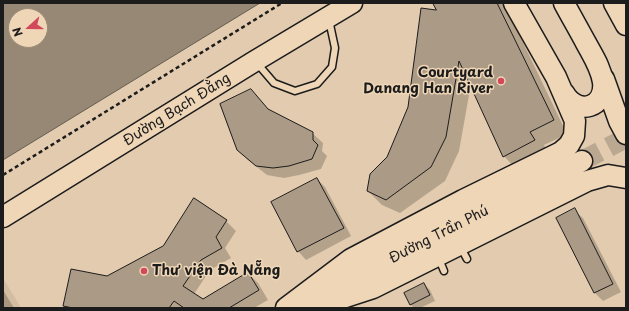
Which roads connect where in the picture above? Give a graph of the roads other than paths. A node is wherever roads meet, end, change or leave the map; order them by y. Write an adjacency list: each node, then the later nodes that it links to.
1 (352, 3): 5 (main road, Đường Bạch Đằng)
2 (514, 3): 9 (main road)
3 (564, 3): 8 (main road)
4 (614, 3): 6 (main road)
5 (328, 18): 7 (main road, Đường Bạch Đằng); 7 (lane)
6 (626, 25)
7 (255, 61): 14 (main road, Đường Bạch Đằng)
8 (600, 70): 9 (main road); 10 (main road); 11 (main road)
9 (556, 77): 15 (main road)
10 (626, 102)
11 (626, 134)
12 (582, 161): 16 (main road, Đường Trần Phú)
13 (626, 178): 17 (main road)
14 (3, 217)
15 (286, 308)
16 (295, 308)
17 (312, 308)

